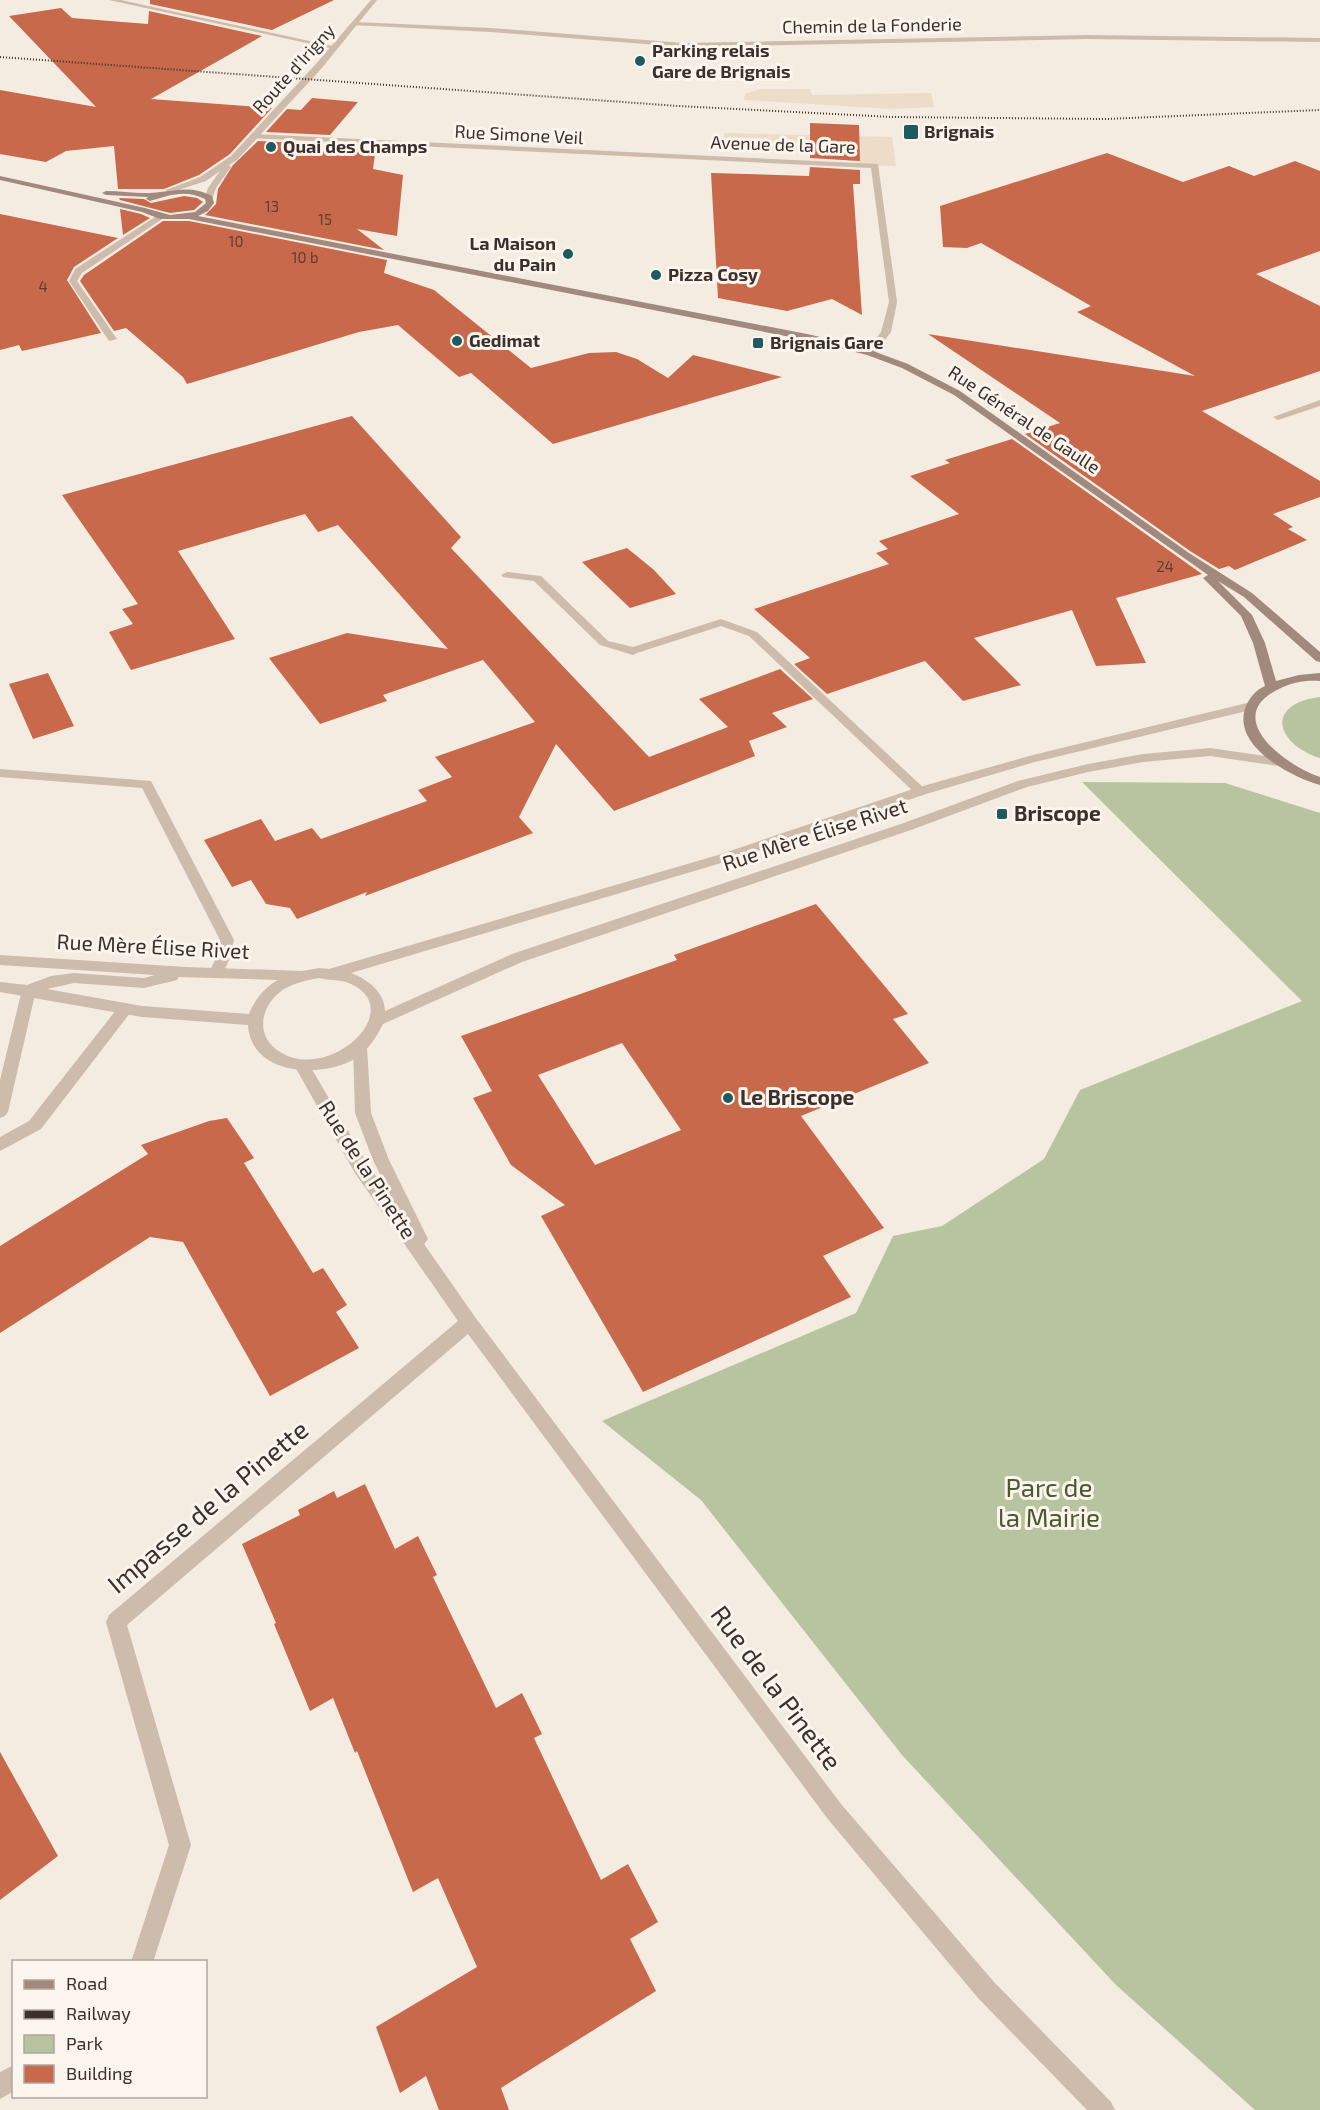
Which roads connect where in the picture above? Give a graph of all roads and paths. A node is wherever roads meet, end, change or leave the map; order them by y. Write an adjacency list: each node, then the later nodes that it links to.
1 (112, 0): 5 (street)
2 (374, 0): 3 (street, Route d'Irigny)
3 (354, 24): 4 (street, Chemin de la Fonderie); 5 (street, Route d'Irigny)
4 (1320, 40)
5 (334, 47): 6 (street, Route d'Irigny)
6 (254, 136): 7 (street, Route d'Irigny); 8 (street, Rue Simone Veil)
7 (234, 158): 11 (street, Route d'Irigny); 13 (street, Route d'Irigny)
8 (676, 158): 19 (street, Avenue de la Gare)
9 (0, 178): 10 (main road)
10 (26, 183): 12 (main road); 14 (main road)
11 (169, 192): 12 (main road); 13 (main road)
12 (158, 195): 14 (main road)
13 (209, 200): 15 (main road); 17 (main road, Rue Général de Gaulle)
14 (145, 210): 16 (main road)
15 (187, 216): 16 (main road); 17 (main road, Rue Général de Gaulle)
16 (161, 217): 18 (street)
17 (335, 243): 19 (main road, Rue Général de Gaulle)
18 (112, 339)
19 (870, 353): 22 (main road, Rue Général de Gaulle)
20 (1320, 403): 21 (street)
21 (1278, 417)
22 (1185, 555): 24 (main road, Rue Général de Gaulle); 26 (main road, Rue Général de Gaulle)
23 (507, 575): 31 (street, Rue Mère Élise Rivet)
24 (1320, 658)
25 (1320, 677): 26 (main road)
26 (1271, 686): 27 (main road)
27 (1251, 706): 28 (main road); 31 (street, Rue Mère Élise Rivet)
28 (1278, 762): 30 (main road); 41 (street, Rue Mère Élise Rivet)
29 (0, 772): 34 (street)
30 (1320, 781)
31 (921, 791): 35 (street, Rue Mère Élise Rivet)
32 (0, 960): 33 (street, Rue Mère Élise Rivet)
33 (186, 972): 34 (street, Rue Mère Élise Rivet); 38 (street)
34 (216, 973): 36 (street, Rue Mère Élise Rivet)
35 (334, 973): 36 (street); 41 (street)
36 (304, 975): 40 (street)
37 (0, 987): 38 (street)
38 (29, 990): 39 (street); 44 (street)
39 (125, 1009): 40 (street); 45 (street)
40 (254, 1020): 43 (street)
41 (378, 1020): 42 (street)
42 (360, 1047): 43 (street); 46 (street, Rue de la Pinette)
43 (302, 1065): 46 (street, Rue de la Pinette)
44 (0, 1112)
45 (0, 1145)
46 (436, 1274): 47 (street, Rue de la Pinette)
47 (469, 1322): 48 (street, Impasse de la Pinette); 51 (street, Rue de la Pinette)
48 (143, 1960)
49 (12, 2078): 50 (street)
50 (0, 2087)
51 (1103, 2110)

